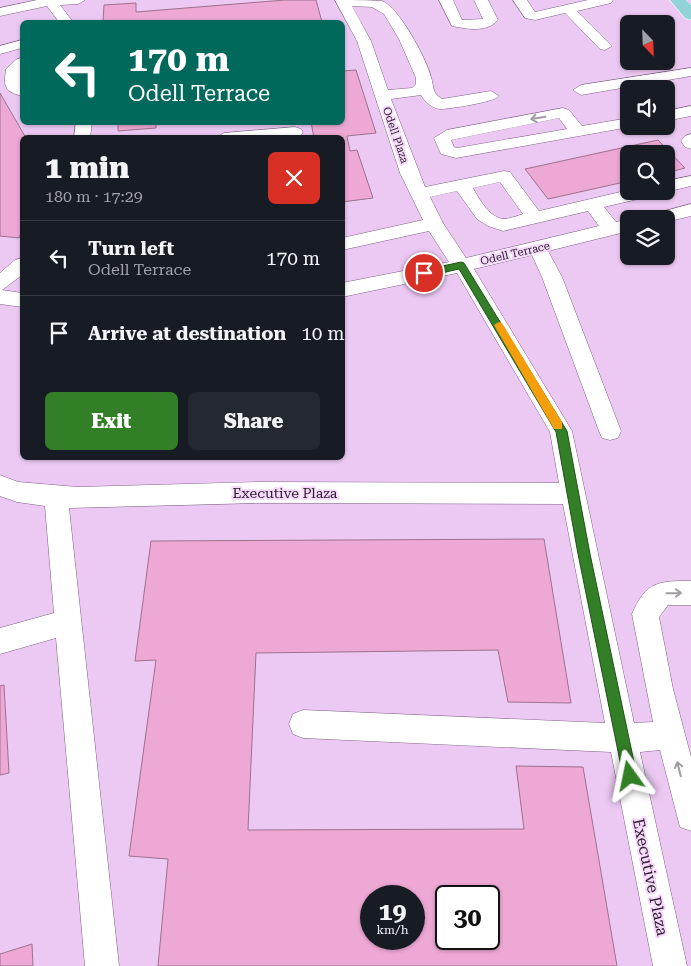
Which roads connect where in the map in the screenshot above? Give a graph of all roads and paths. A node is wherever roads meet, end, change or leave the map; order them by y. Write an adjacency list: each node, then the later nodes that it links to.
1 (78, 0): 9 (street)
2 (446, 0): 3 (street)
3 (480, 0)
4 (520, 0): 8 (street)
5 (606, 0): 8 (street)
6 (678, 0): 11 (main road)
7 (342, 1): 18 (street); 21 (street, Odell Plaza)
8 (563, 7): 14 (street)
9 (56, 9): 10 (street); 12 (street)
10 (0, 12)
11 (691, 15)
12 (28, 20)
13 (20, 45): 15 (street)
14 (605, 46)
15 (0, 50)
16 (20, 64): 20 (street)
17 (691, 72): 19 (street)
18 (423, 86): 21 (street); 22 (street)
19 (581, 90)
20 (20, 91)
21 (382, 95): 34 (street, Odell Plaza)
22 (492, 96)
23 (691, 111): 24 (street)
24 (675, 114)
25 (620, 124): 27 (street)
26 (295, 132): 28 (street)
27 (578, 132): 27 (street, one-way to 27)
28 (260, 135)
29 (691, 139): 30 (street)
30 (691, 144)
31 (691, 181): 33 (street)
32 (462, 185): 34 (street); 39 (street); 39 (street)
33 (675, 185)
34 (419, 194): 40 (street, Odell Plaza)
35 (620, 198): 36 (street)
36 (592, 204): 39 (street); 41 (street)
37 (691, 210): 38 (street)
38 (675, 214)
39 (535, 218)
40 (434, 224): 42 (street); 44 (street, Odell Plaza)
41 (620, 227): 43 (street, Odell Terrace)
42 (345, 243)
43 (537, 247): 44 (street, Odell Terrace); 50 (lane)
44 (461, 266): 47 (street, Odell Terrace); 52 (street, Executive Plaza)
45 (20, 267): 46 (street)
46 (0, 284)
47 (345, 289)
48 (0, 297): 49 (street)
49 (20, 300)
50 (610, 431)
51 (0, 485): 53 (street, Executive Plaza)
52 (573, 494): 53 (street, Executive Plaza); 59 (street, Executive Plaza)
53 (56, 498): 55 (street)
54 (691, 592): 58 (street, one-way to 54)
55 (68, 622): 56 (street); 61 (street)
56 (0, 640)
57 (303, 724): 59 (street)
58 (671, 735): 59 (street); 60 (street, one-way to 58)
59 (622, 738): 62 (street, Executive Plaza)
60 (691, 816)
61 (102, 966)
62 (670, 966)

